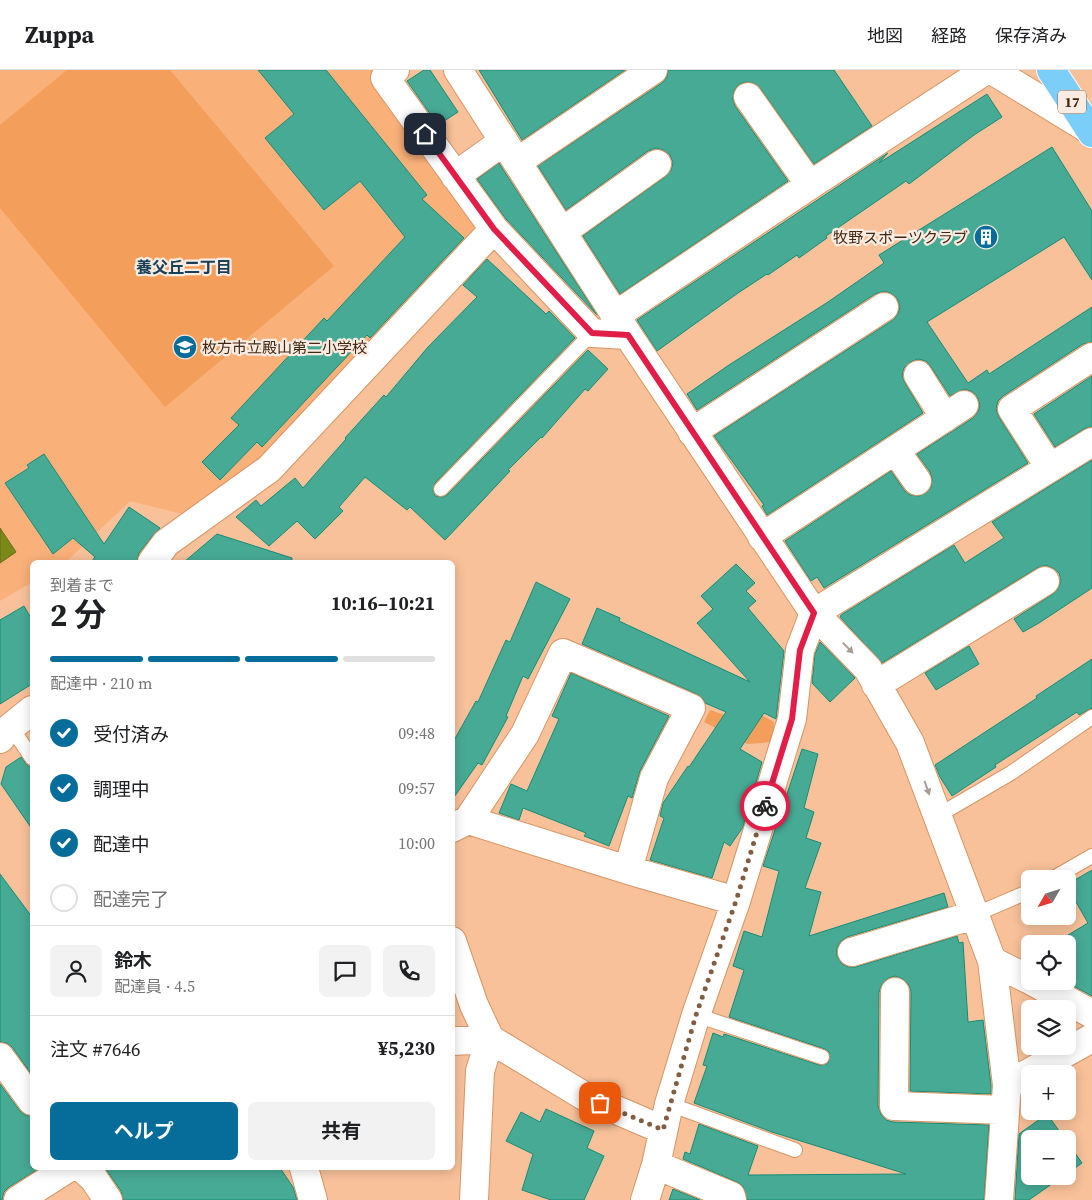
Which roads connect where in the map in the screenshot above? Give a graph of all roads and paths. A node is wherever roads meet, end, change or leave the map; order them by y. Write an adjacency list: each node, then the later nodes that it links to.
1 (395, 70): 10 (street)
2 (458, 70): 8 (street)
3 (654, 70): 8 (street)
4 (987, 70): 7 (street); 11 (street)
5 (1051, 70): 7 (main road, 17)
6 (748, 97): 11 (street)
7 (1091, 130)
8 (511, 151): 10 (street); 13 (street)
9 (657, 164): 13 (street)
10 (455, 176): 12 (street)
11 (810, 184): 15 (street)
12 (494, 229): 16 (street); 26 (street)
13 (562, 232): 15 (street)
14 (884, 307): 19 (street)
15 (622, 325): 16 (street); 19 (street)
16 (592, 333): 24 (lane)
17 (1092, 357): 22 (street)
18 (918, 376): 21 (street)
19 (692, 432): 25 (street)
20 (1092, 442): 22 (street)
21 (896, 450): 23 (street); 25 (street)
22 (1050, 468): 28 (street)
23 (917, 481)
24 (440, 489)
25 (762, 537): 28 (street)
26 (153, 560)
27 (1045, 581): 29 (street)
28 (814, 613): 29 (street, one-way to 29); 40 (street)
29 (876, 685): 34 (street, one-way to 34)
30 (30, 712): 32 (street)
31 (1092, 718): 34 (lane)
32 (6, 733): 33 (lane)
33 (30, 756)
34 (937, 816): 41 (street)
35 (460, 824): 37 (street); 37 (street)
36 (1092, 856): 38 (lane)
37 (628, 870): 40 (street)
38 (1068, 870)
39 (1021, 895): 41 (lane)
40 (736, 901): 49 (street)
41 (974, 914): 43 (street); 44 (street)
42 (455, 950): 51 (street)
43 (852, 952)
44 (992, 961): 45 (street); 56 (street)
45 (1021, 976)
46 (1048, 990): 48 (street)
47 (895, 992): 56 (street)
48 (1092, 1014)
49 (696, 1015): 54 (lane); 57 (street)
50 (1092, 1038): 56 (street)
51 (490, 1039): 52 (street); 58 (street); 67 (street)
52 (455, 1041)
53 (0, 1057): 55 (street)
54 (822, 1057)
55 (30, 1097)
56 (1006, 1097): 70 (street)
57 (670, 1104): 58 (street); 59 (lane)
58 (663, 1130): 60 (street)
59 (795, 1150)
60 (656, 1165): 68 (street); 69 (street)
61 (65, 1170): 64 (street)
62 (84, 1170): 65 (street)
63 (305, 1170): 66 (street)
64 (18, 1200)
65 (108, 1200)
66 (313, 1200)
67 (474, 1200)
68 (645, 1200)
69 (732, 1200)
70 (999, 1200)

